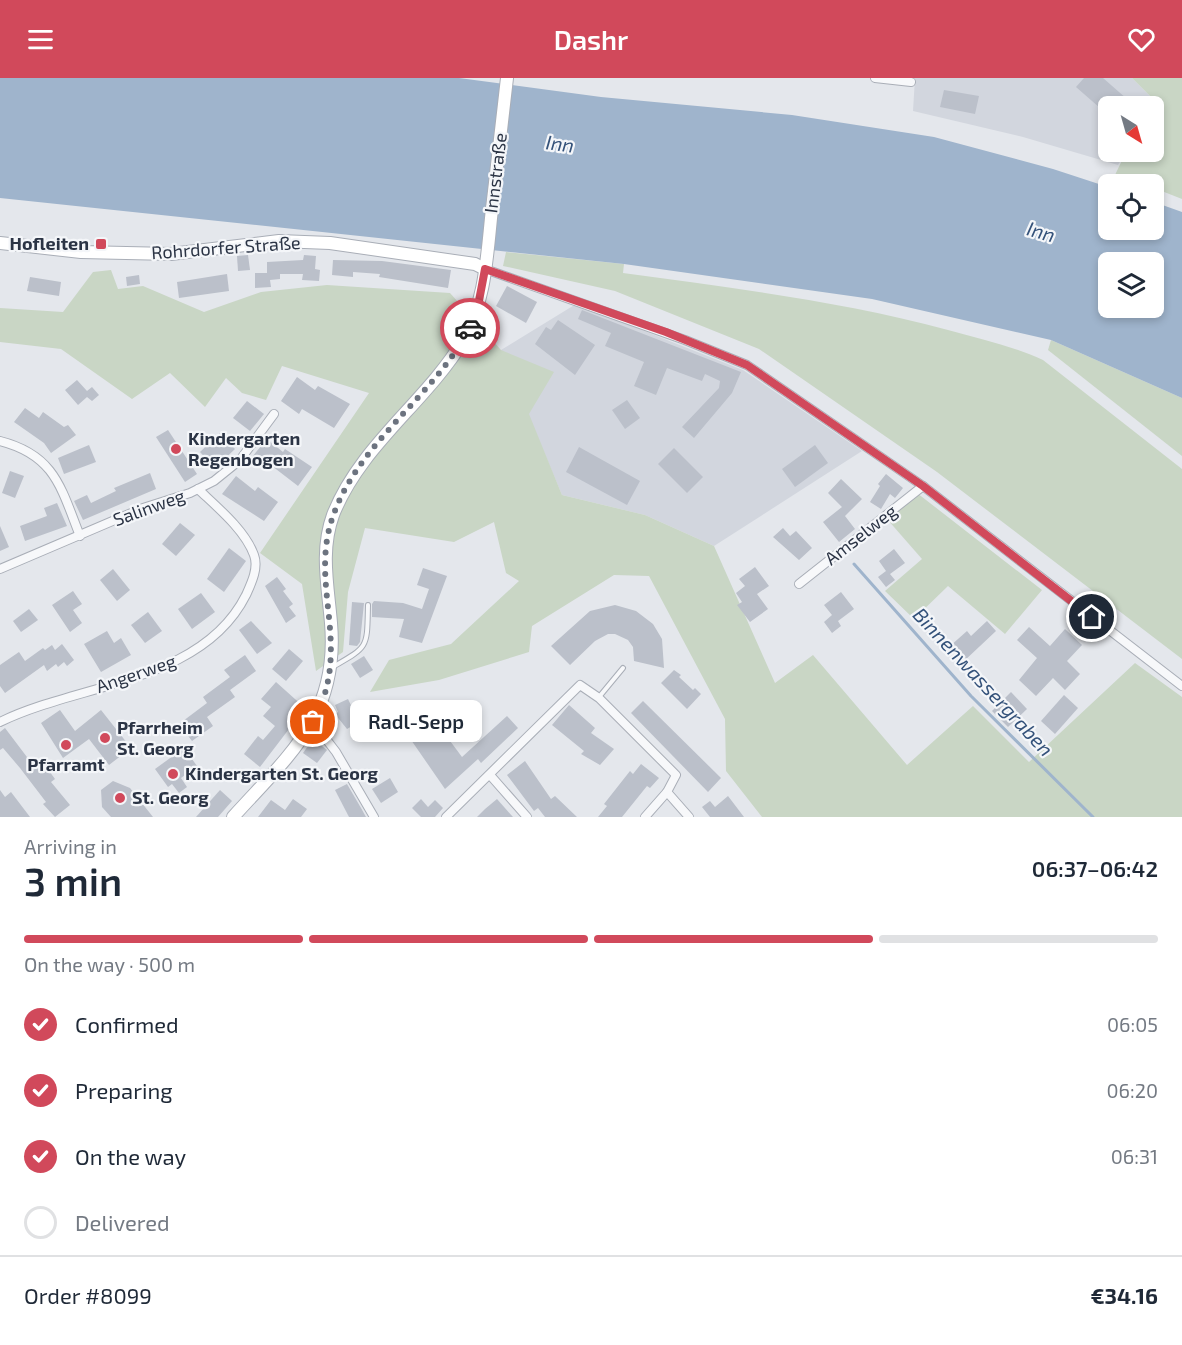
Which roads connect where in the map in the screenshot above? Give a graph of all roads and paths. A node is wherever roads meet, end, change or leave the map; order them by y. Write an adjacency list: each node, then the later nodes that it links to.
1 (507, 78): 5 (main road, Innstraße)
2 (875, 78): 3 (street)
3 (911, 82)
4 (0, 243): 5 (main road, Rohrdorfer Straße)
5 (485, 269): 8 (street); 14 (main road, Innstraße)
6 (274, 414): 9 (street, Salinweg)
7 (0, 441): 10 (street)
8 (923, 486): 12 (street, Amselweg); 16 (street)
9 (198, 489): 10 (street, Salinweg); 18 (street, Angerweg)
10 (80, 536): 11 (street, Salinweg)
11 (0, 569)
12 (799, 584)
13 (368, 605): 14 (lane)
14 (331, 669): 19 (main road, Innstraße)
15 (624, 669): 17 (lane)
16 (1182, 686)
17 (599, 698): 20 (street); 21 (street)
18 (0, 722)
19 (313, 722): 22 (main road, Innstraße); 23 (street)
20 (490, 775): 24 (street); 25 (street)
21 (667, 792): 26 (street); 27 (street)
22 (233, 817)
23 (374, 817)
24 (446, 817)
25 (527, 817)
26 (645, 817)
27 (689, 817)

